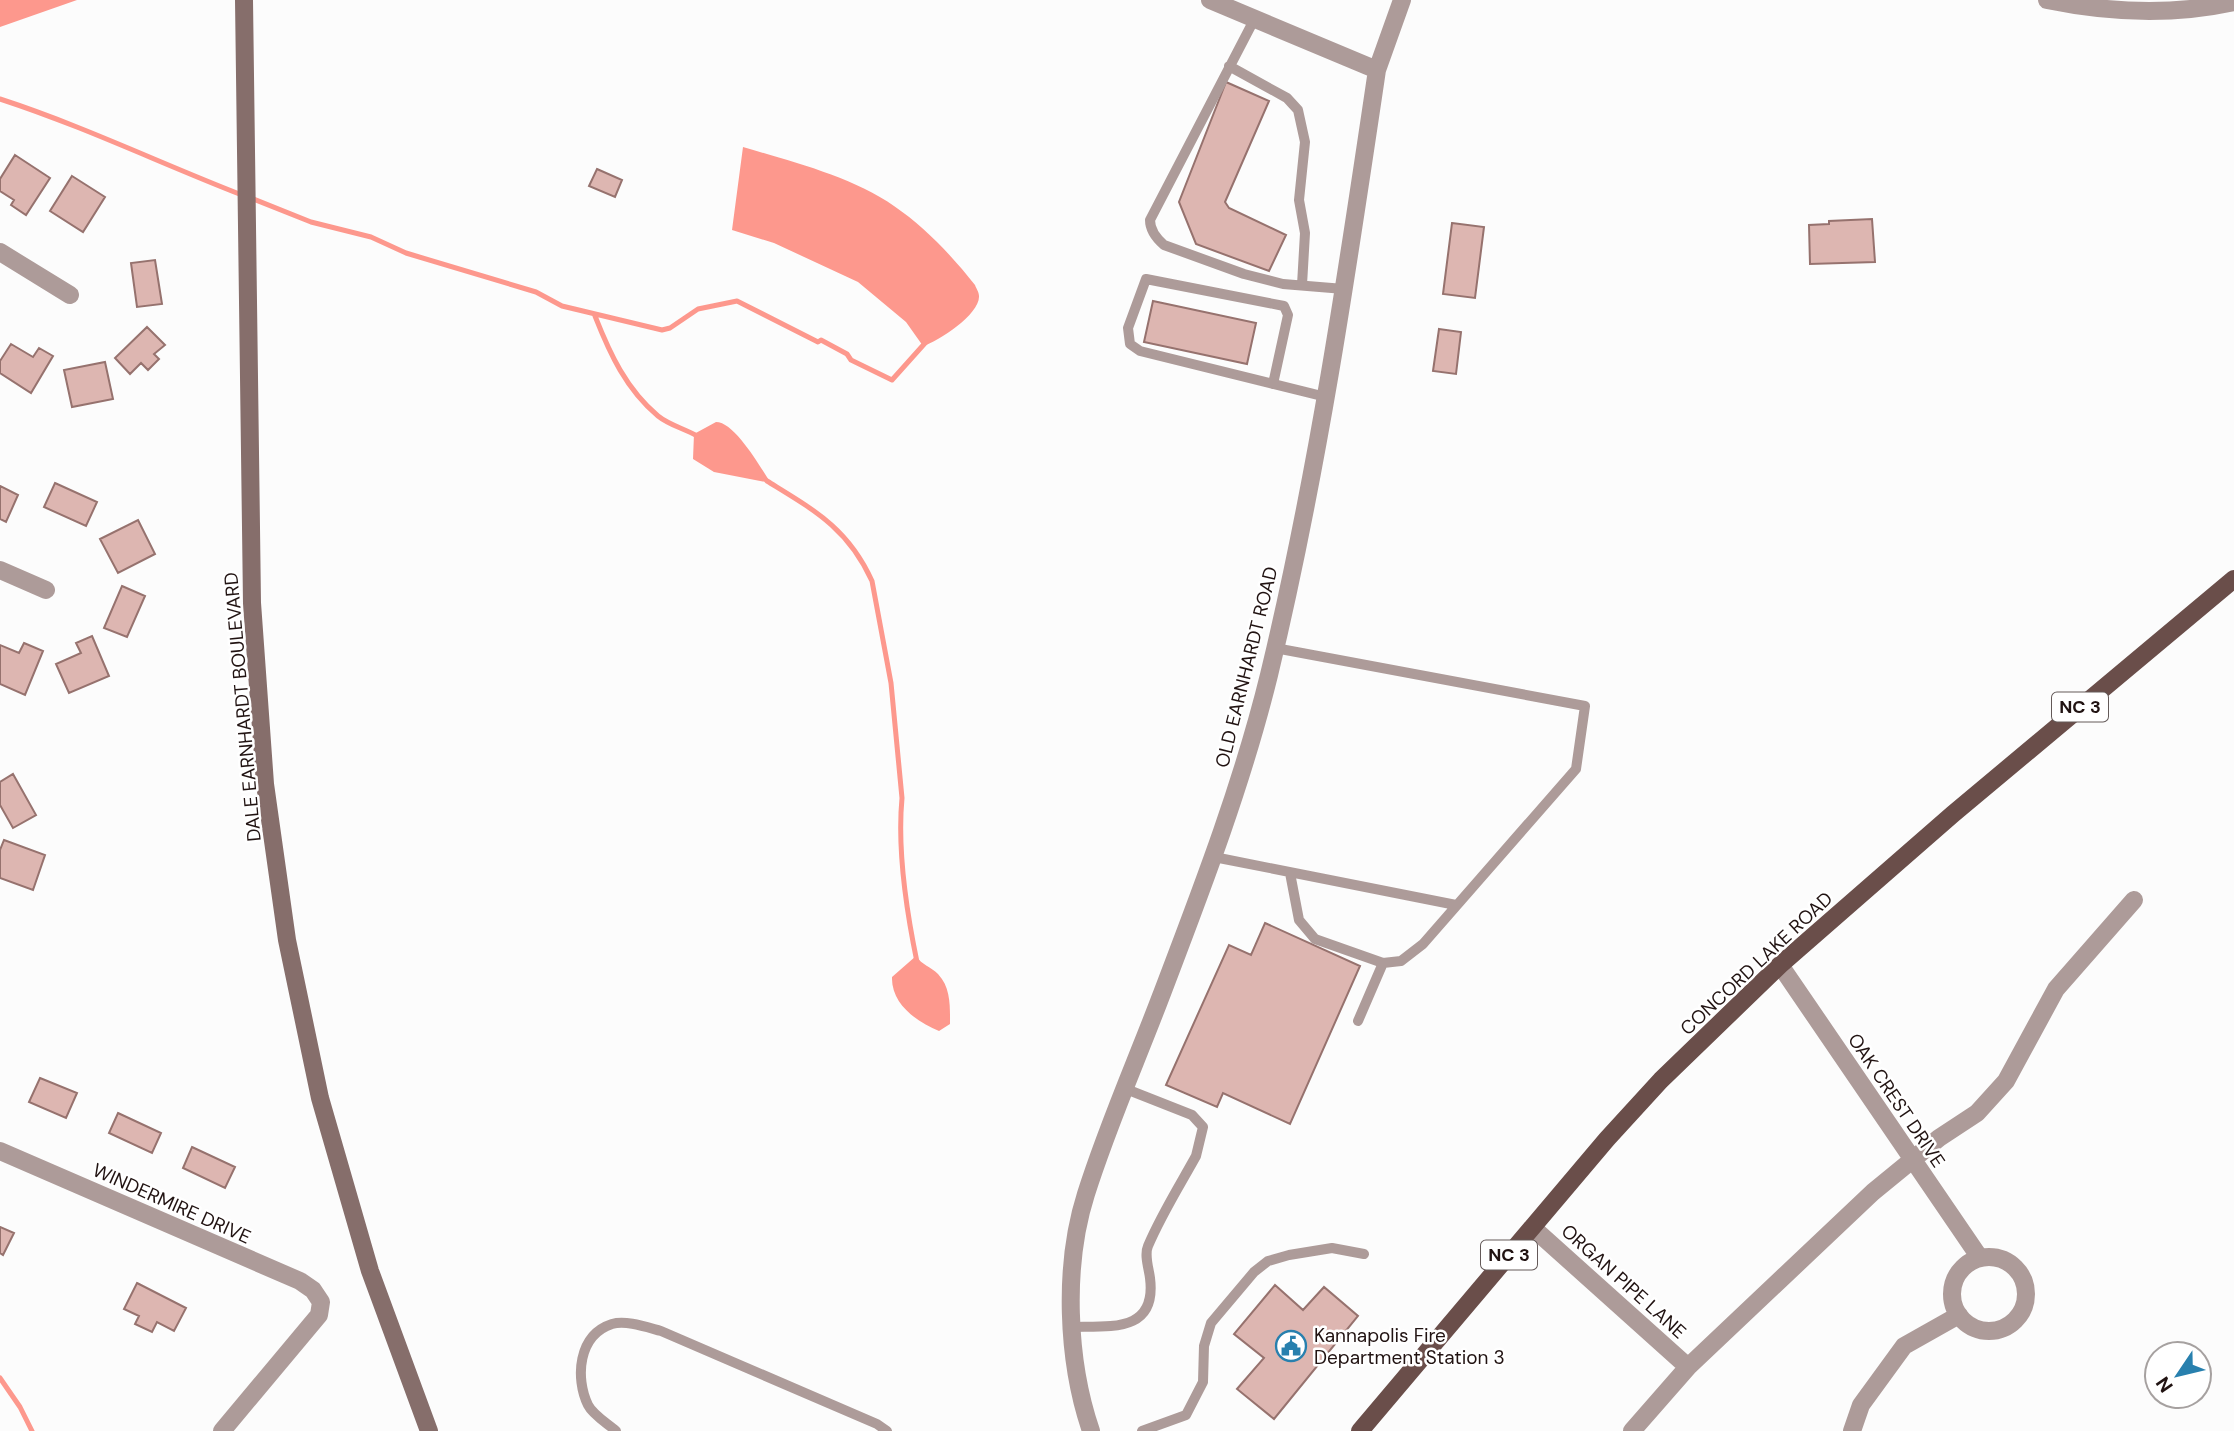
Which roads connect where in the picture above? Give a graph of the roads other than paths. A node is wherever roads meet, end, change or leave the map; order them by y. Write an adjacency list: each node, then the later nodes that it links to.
1 (244, 0): 36 (main road, DALE EARNHARDT BOULEVARD)
2 (1210, 0): 6 (street)
3 (1402, 0): 8 (street, OLD EARNHARDT ROAD)
4 (2047, 0): 5 (street)
5 (2234, 2)
6 (1255, 18): 7 (lane); 8 (street)
7 (1229, 66): 10 (lane); 10 (lane)
8 (1377, 70): 11 (street, OLD EARNHARDT ROAD)
9 (0, 253): 12 (street)
10 (1302, 285): 11 (lane)
11 (1344, 289): 14 (street, OLD EARNHARDT ROAD)
12 (70, 295)
13 (1273, 384): 13 (lane); 14 (lane)
14 (1326, 397): 18 (street, OLD EARNHARDT ROAD)
15 (0, 570): 17 (street)
16 (2234, 579): 24 (main road, CONCORD LAKE ROAD / NC 3)
17 (46, 590)
18 (1275, 648): 19 (street, OLD EARNHARDT ROAD); 22 (lane)
19 (1214, 857): 20 (lane); 26 (street, OLD EARNHARDT ROAD)
20 (1290, 873): 22 (lane); 23 (lane)
21 (2134, 901): 28 (street)
22 (1456, 905): 23 (lane)
23 (1383, 963): 25 (lane)
24 (1780, 965): 28 (street, OAK CREST DRIVE); 29 (main road, CONCORD LAKE ROAD / NC 3)
25 (1358, 1021)
26 (1126, 1089): 33 (street, OLD EARNHARDT ROAD); 33 (lane)
27 (0, 1151): 35 (street, WINDERMIRE DRIVE)
28 (1913, 1159): 31 (street, OAK CREST DRIVE); 34 (street)
29 (1533, 1228): 34 (street, ORGAN PIPE LANE); 41 (main road, CONCORD LAKE ROAD / NC 3)
30 (1364, 1254): 40 (lane)
31 (1980, 1258): 32 (street); 32 (street)
32 (1959, 1315): 43 (street)
33 (1071, 1327): 39 (street, OLD EARNHARDT ROAD)
34 (1688, 1367): 42 (street)
35 (222, 1431)
36 (429, 1431)
37 (616, 1431): 38 (lane)
38 (887, 1431)
39 (1091, 1431)
40 (1142, 1431)
41 (1360, 1431)
42 (1632, 1431)
43 (1852, 1431)

